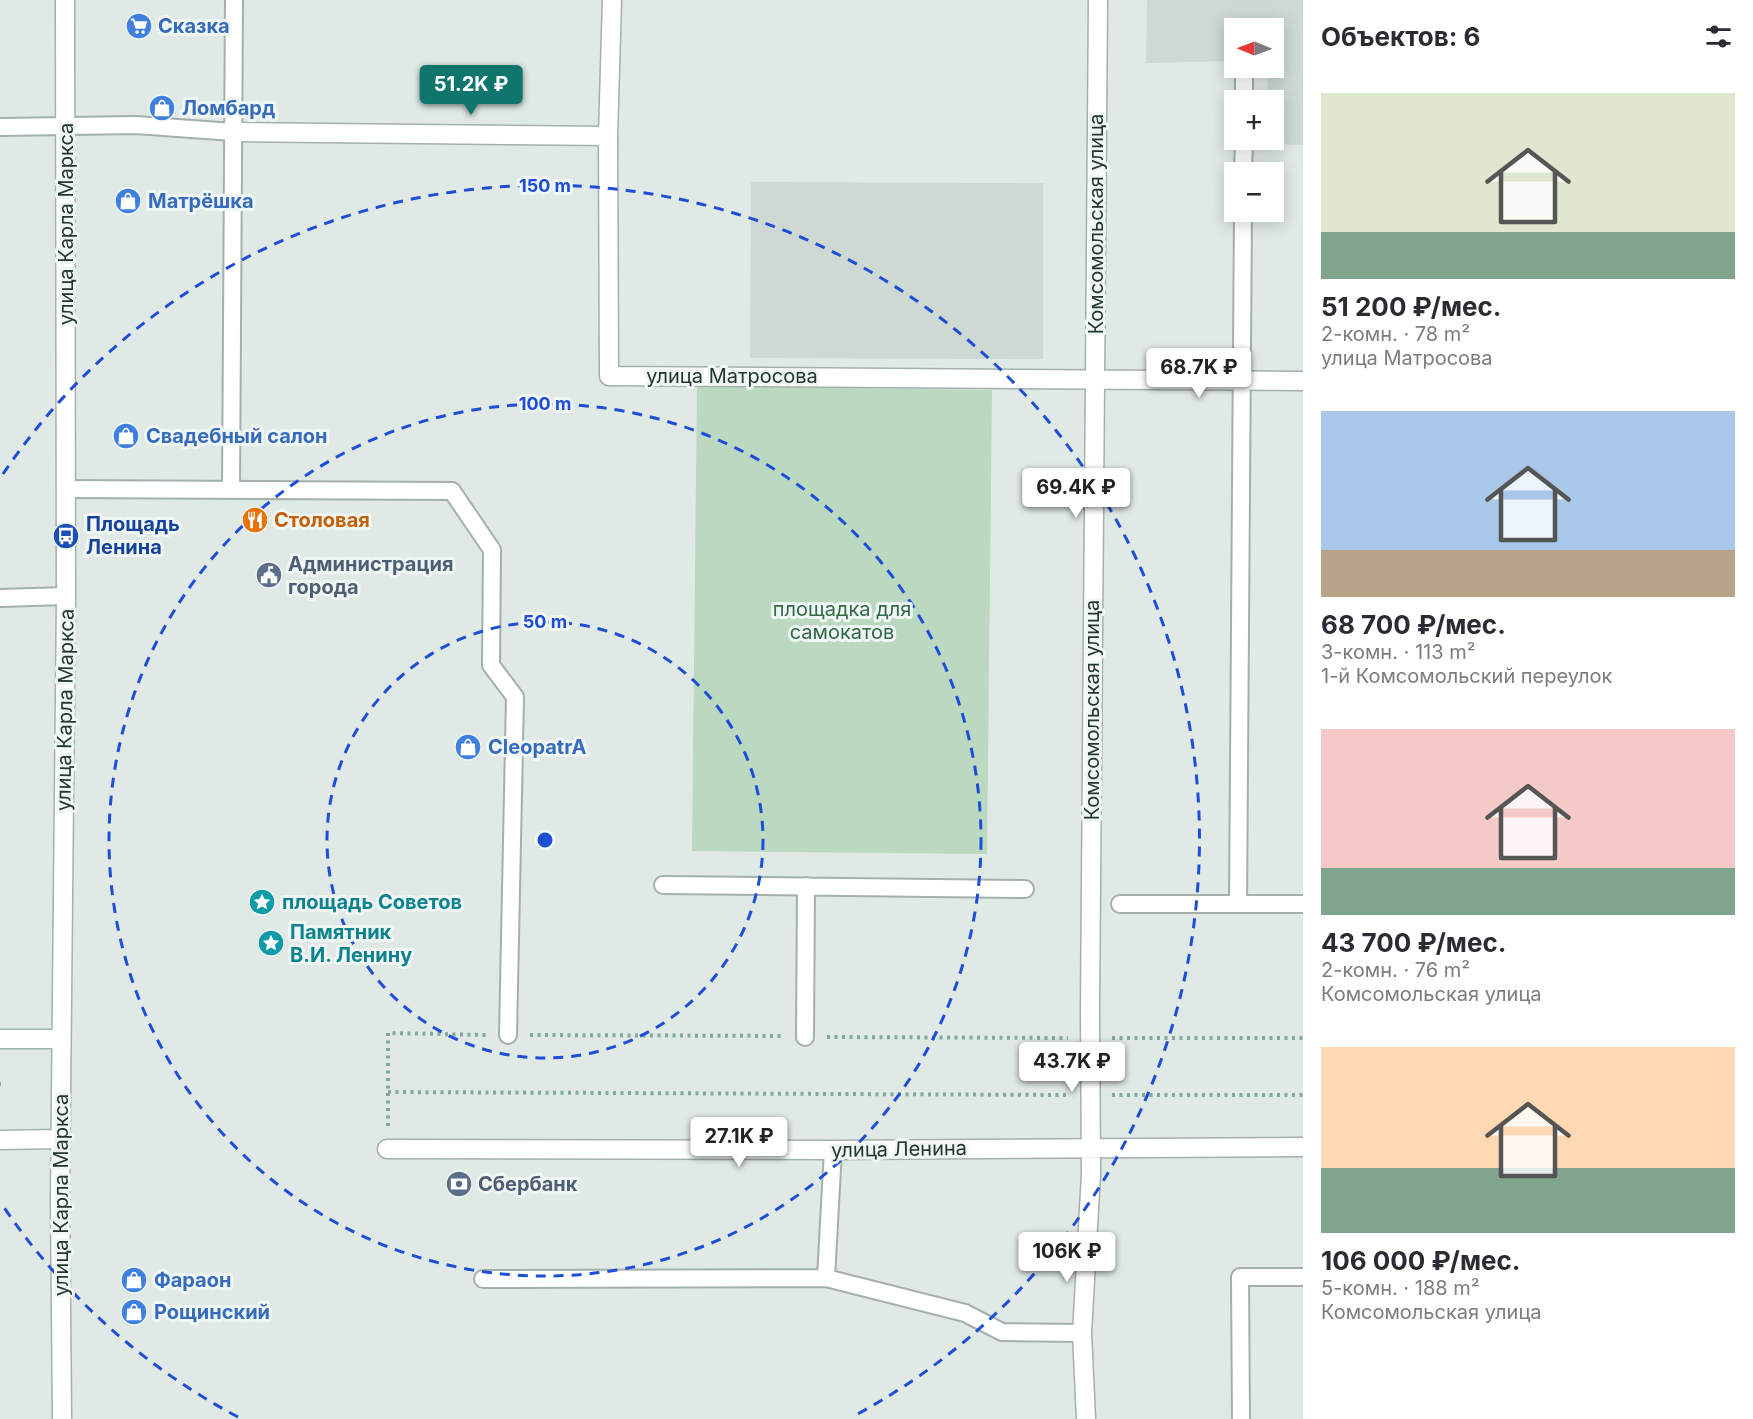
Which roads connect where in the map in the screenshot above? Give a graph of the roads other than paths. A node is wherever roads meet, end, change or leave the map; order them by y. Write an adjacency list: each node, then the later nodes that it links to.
1 (65, 0): 8 (street, улица Карла Маркса)
2 (234, 0): 9 (lane)
3 (612, 0): 10 (street, улица Матросова)
4 (1098, 0): 12 (street, Комсомольская улица)
5 (1244, 79): 6 (lane)
6 (1244, 90)
7 (0, 127): 8 (lane)
8 (66, 127): 9 (lane); 15 (street, улица Карла Маркса)
9 (233, 132): 10 (street); 16 (lane)
10 (608, 136): 12 (street, улица Матросова)
11 (1243, 222): 13 (lane)
12 (1095, 381): 13 (street); 31 (street, Комсомольская улица)
13 (1241, 381): 14 (street); 23 (lane)
14 (1303, 381)
15 (66, 489): 16 (lane); 17 (street, улица Карла Маркса)
16 (231, 490): 25 (lane)
17 (66, 596): 18 (lane); 28 (street, улица Карла Маркса)
18 (0, 598)
19 (663, 885): 20 (lane)
20 (806, 886): 21 (lane); 26 (lane)
21 (1025, 889)
22 (1120, 904): 23 (lane)
23 (1238, 904): 24 (lane)
24 (1303, 904)
25 (508, 1035)
26 (805, 1036)
27 (0, 1039): 28 (street)
28 (61, 1040): 29 (street, улица Карла Маркса)
29 (61, 1139): 30 (street); 39 (street, улица Карла Маркса)
30 (0, 1140)
31 (1091, 1147): 32 (street, улица Ленина); 34 (street, улица Ленина); 38 (street, Комсомольская улица)
32 (1303, 1147)
33 (387, 1149): 34 (street, улица Ленина)
34 (833, 1150): 36 (lane)
35 (1303, 1277): 41 (lane)
36 (826, 1278): 37 (lane); 38 (lane)
37 (483, 1279)
38 (1082, 1333): 40 (street, Комсомольская улица)
39 (62, 1419)
40 (1086, 1419)
41 (1241, 1419)

